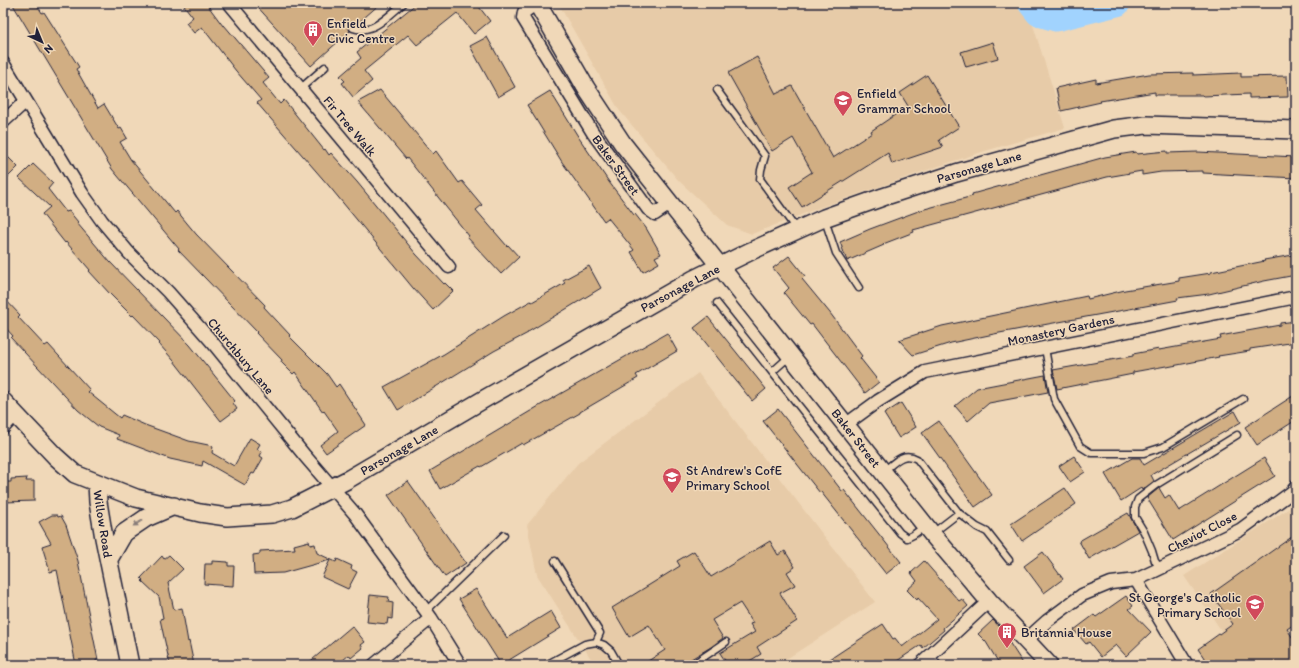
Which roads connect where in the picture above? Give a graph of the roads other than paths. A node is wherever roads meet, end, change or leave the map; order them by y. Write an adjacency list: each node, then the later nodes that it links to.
1 (229, 3): 8 (street, Fir Tree Walk)
2 (404, 3): 4 (lane)
3 (537, 3): 7 (street, Baker Street); 10 (street, Baker Street)
4 (353, 28)
5 (3, 63): 11 (street, Churchbury Lane)
6 (325, 67): 8 (lane)
7 (586, 88): 10 (street); 14 (street, Baker Street)
8 (300, 89): 18 (street, Fir Tree Walk)
9 (717, 90): 16 (lane)
10 (570, 97): 14 (street, Baker Street)
11 (26, 101): 12 (street); 34 (street, Churchbury Lane)
12 (3, 122)
13 (1296, 130): 15 (street, Parsonage Lane)
14 (671, 203): 17 (street, Baker Street)
15 (824, 218): 16 (street, Parsonage Lane); 19 (lane)
16 (796, 230): 17 (street, Parsonage Lane)
17 (720, 266): 23 (street, Baker Street); 34 (street, Parsonage Lane)
18 (449, 268)
19 (859, 288)
20 (1296, 297): 22 (street, Monastery Gardens)
21 (717, 304): 24 (lane)
22 (1045, 348): 25 (lane); 28 (street, Monastery Gardens)
23 (791, 356): 24 (lane); 28 (street, Baker Street)
24 (772, 372): 37 (lane)
25 (1243, 399)
26 (3, 400): 27 (street, Willow Road)
27 (16, 414): 29 (street); 32 (street, Willow Road)
28 (845, 424): 31 (street, Baker Street)
29 (3, 428)
30 (1237, 435): 42 (lane)
31 (883, 472): 36 (lane); 37 (street, Baker Street)
32 (97, 483): 35 (street, Parsonage Lane); 39 (street, Willow Road)
33 (1296, 487): 42 (street, Cheviot Close)
34 (332, 488): 35 (street, Parsonage Lane); 45 (street, Churchbury Lane)
35 (174, 506): 39 (street, one-way to 39)
36 (959, 513): 37 (lane); 40 (lane)
37 (929, 530): 44 (street, Baker Street)
38 (504, 535): 45 (lane)
39 (109, 559): 50 (street, Willow Road)
40 (1009, 560)
41 (555, 561): 47 (lane)
42 (1160, 568): 43 (street, Cheviot Close)
43 (1136, 580): 46 (street, Cheviot Close); 58 (street)
44 (989, 601): 46 (street, Baker Street); 49 (street)
45 (428, 614): 51 (street); 52 (street, Churchbury Lane)
46 (1026, 640): 57 (street, Baker Street)
47 (596, 642): 53 (lane); 54 (lane)
48 (726, 642): 55 (lane)
49 (934, 661): 56 (street)
50 (130, 665)
51 (374, 665)
52 (460, 665)
53 (546, 665)
54 (619, 665)
55 (692, 665)
56 (920, 665)
57 (1049, 665)
58 (1187, 665)

